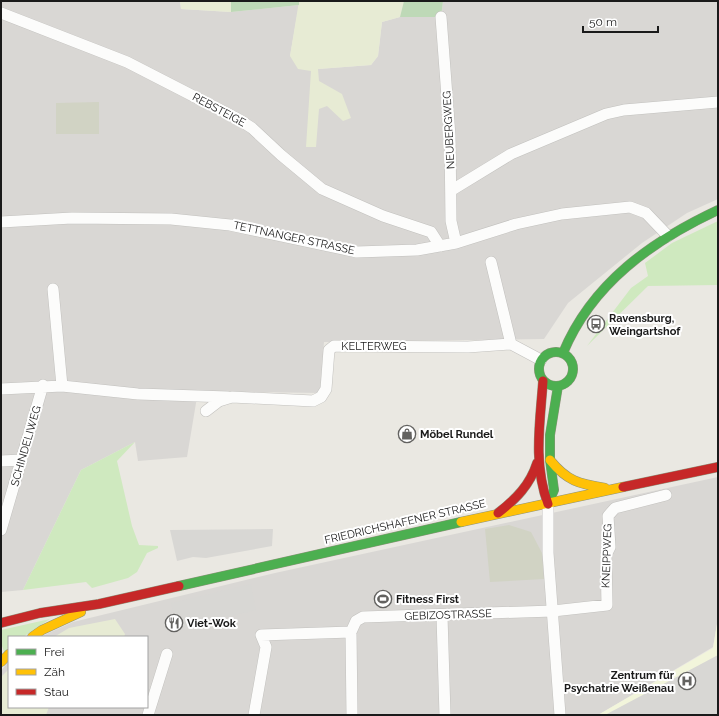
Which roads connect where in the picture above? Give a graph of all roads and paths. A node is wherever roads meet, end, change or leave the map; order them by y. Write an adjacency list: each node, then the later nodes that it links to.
1 (1, 13): 9 (street, REBSTEIGE)
2 (442, 17): 4 (street, NEUBERGWEG)
3 (718, 102): 4 (street)
4 (452, 190): 8 (street, NEUBERGWEG)
5 (718, 210): 7 (main road)
6 (1, 222): 9 (street, TETTNANGER STRASSE)
7 (668, 236): 8 (street, TETTNANGER STRASSE); 13 (main road)
8 (456, 243): 9 (street, TETTNANGER STRASSE)
9 (440, 246)
10 (491, 262): 12 (street)
11 (53, 289): 17 (street)
12 (511, 344): 14 (street); 20 (street, KELTERWEG)
13 (563, 354): 14 (main road); 18 (main road)
14 (541, 360): 15 (main road)
15 (543, 381): 18 (main road); 22 (main road)
16 (43, 386): 17 (street, KELTERWEG); 19 (street, KELTERWEG); 23 (street, SCHINDELIWEG)
17 (62, 386): 20 (street, KELTERWEG)
18 (558, 386): 24 (main road)
19 (1, 389)
20 (232, 397): 21 (street, KELTERWEG)
21 (206, 411)
22 (538, 458): 29 (main road); 31 (main road)
23 (22, 460): 25 (street); 30 (street, SCHINDELIWEG)
24 (550, 460): 27 (main road); 29 (main road)
25 (1, 461)
26 (718, 467): 27 (main road, FRIEDRICHSHAFENER STRASSE)
27 (617, 489): 29 (main road, FRIEDRICHSHAFENER STRASSE)
28 (666, 495): 34 (street, KNEIPPWEG)
29 (548, 504): 31 (main road, FRIEDRICHSHAFENER STRASSE); 34 (street)
30 (4, 508): 32 (street, SCHINDELIWEG)
31 (496, 514): 33 (main road, FRIEDRICHSHAFENER STRASSE)
32 (1, 530)
33 (99, 604): 36 (main road, FRIEDRICHSHAFENER STRASSE); 40 (main road, FRIEDRICHSHAFENER STRASSE)
34 (553, 611): 35 (street, GEBIZOSTRASSE); 46 (street)
35 (442, 616): 39 (street, GEBIZOSTRASSE); 45 (street)
36 (17, 618): 37 (street); 38 (main road, FRIEDRICHSHAFENER STRASSE)
37 (1, 620)
38 (1, 623)
39 (351, 632): 43 (street); 44 (street)
40 (33, 636)
41 (167, 654): 42 (street)
42 (148, 715)
43 (254, 715)
44 (352, 715)
45 (444, 715)
46 (560, 715)

